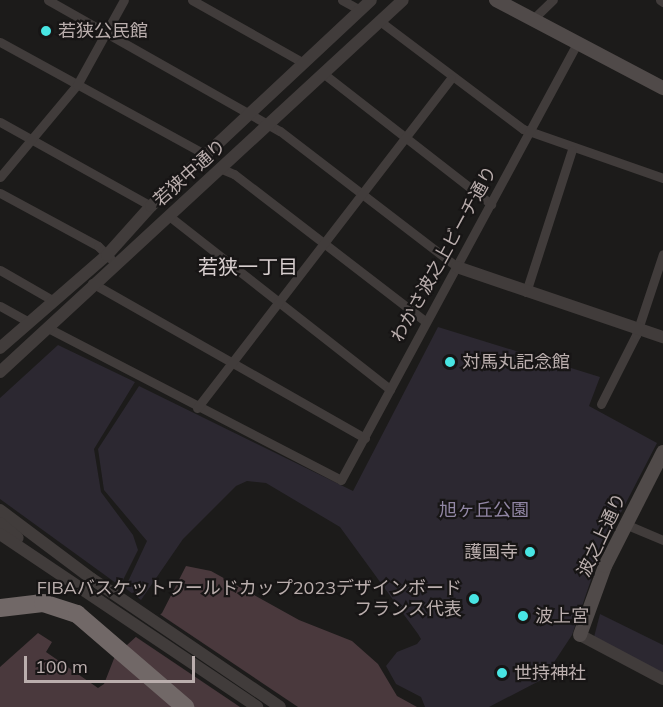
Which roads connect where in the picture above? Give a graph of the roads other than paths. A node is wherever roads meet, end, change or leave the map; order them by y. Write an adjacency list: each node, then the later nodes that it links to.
1 (48, 0): 12 (street)
2 (124, 0): 12 (street)
3 (192, 0): 15 (street)
4 (342, 0): 9 (street)
5 (371, 0): 9 (street, 若狭中通り)
6 (403, 0): 11 (street, 若狭中通り)
7 (496, 0): 10 (main road)
8 (553, 0): 10 (street)
9 (360, 10): 15 (street, 若狭中通り)
10 (532, 20): 14 (main road)
11 (381, 22): 16 (street, 若狭中通り); 17 (street)
12 (107, 32): 18 (street); 20 (street)
13 (0, 42): 18 (street)
14 (576, 45): 19 (main road); 23 (street, わかさ波之上ビーチ通り)
15 (302, 62): 20 (street, 若狭中通り)
16 (324, 74): 22 (street, 若狭中通り); 25 (street)
17 (451, 78): 23 (street); 25 (street)
18 (77, 85): 24 (street); 27 (street)
19 (663, 88)
20 (250, 112): 22 (street); 27 (street, 若狭中通り)
21 (0, 122): 24 (street)
22 (270, 125): 28 (street, 若狭中通り); 32 (street)
23 (529, 132): 26 (street); 33 (street, わかさ波之上ビーチ通り)
24 (32, 139): 29 (street); 34 (street)
25 (405, 140): 32 (street); 33 (street)
26 (572, 150): 30 (street); 42 (street)
27 (206, 155): 34 (street, 若狭中通り)
28 (222, 169): 35 (street, 若狭中通り); 36 (street)
29 (0, 177)
30 (663, 178)
31 (0, 193): 38 (street)
32 (362, 194): 36 (street); 39 (street)
33 (490, 204): 39 (street, わかさ波之上ビーチ通り)
34 (151, 206): 38 (street, 若狭中通り)
35 (169, 216): 38 (street, 若狭中通り); 44 (street)
36 (325, 243): 44 (street); 47 (street)
37 (663, 254): 49 (street)
38 (111, 258): 41 (street, 若狭中通り); 43 (street, 若狭中通り)
39 (457, 267): 42 (street); 47 (street, わかさ波之上ビーチ通り)
40 (0, 270): 43 (street)
41 (92, 284): 48 (street, 若狭中通り); 52 (street)
42 (526, 292): 49 (street)
43 (54, 301): 46 (street, 若狭中通り)
44 (279, 303): 52 (street); 54 (street)
45 (0, 306): 46 (street)
46 (29, 322): 51 (street, 若狭中通り)
47 (426, 322): 54 (street, わかさ波之上ビーチ通り)
48 (46, 327): 53 (street, 若狭中通り); 56 (street)
49 (638, 330): 50 (street); 55 (street)
50 (663, 337)
51 (0, 348)
52 (231, 364): 56 (street); 57 (street)
53 (0, 372)
54 (390, 389): 57 (street, わかさ波之上ビーチ通り)
55 (601, 404)
56 (197, 408): 57 (street, わかさ波之上ビーチ通り)
57 (364, 438)
58 (663, 452): 61 (main road, 波之上通り)
59 (0, 510): 70 (street)
60 (0, 523): 64 (street)
61 (625, 524): 63 (street); 66 (main road, 波之上通り)
62 (0, 534): 64 (street)
63 (663, 540)
64 (37, 558): 69 (street)
65 (0, 608): 68 (highway)
66 (580, 635): 67 (street)
67 (662, 675)
68 (185, 707)
69 (257, 707)
70 (280, 707)

